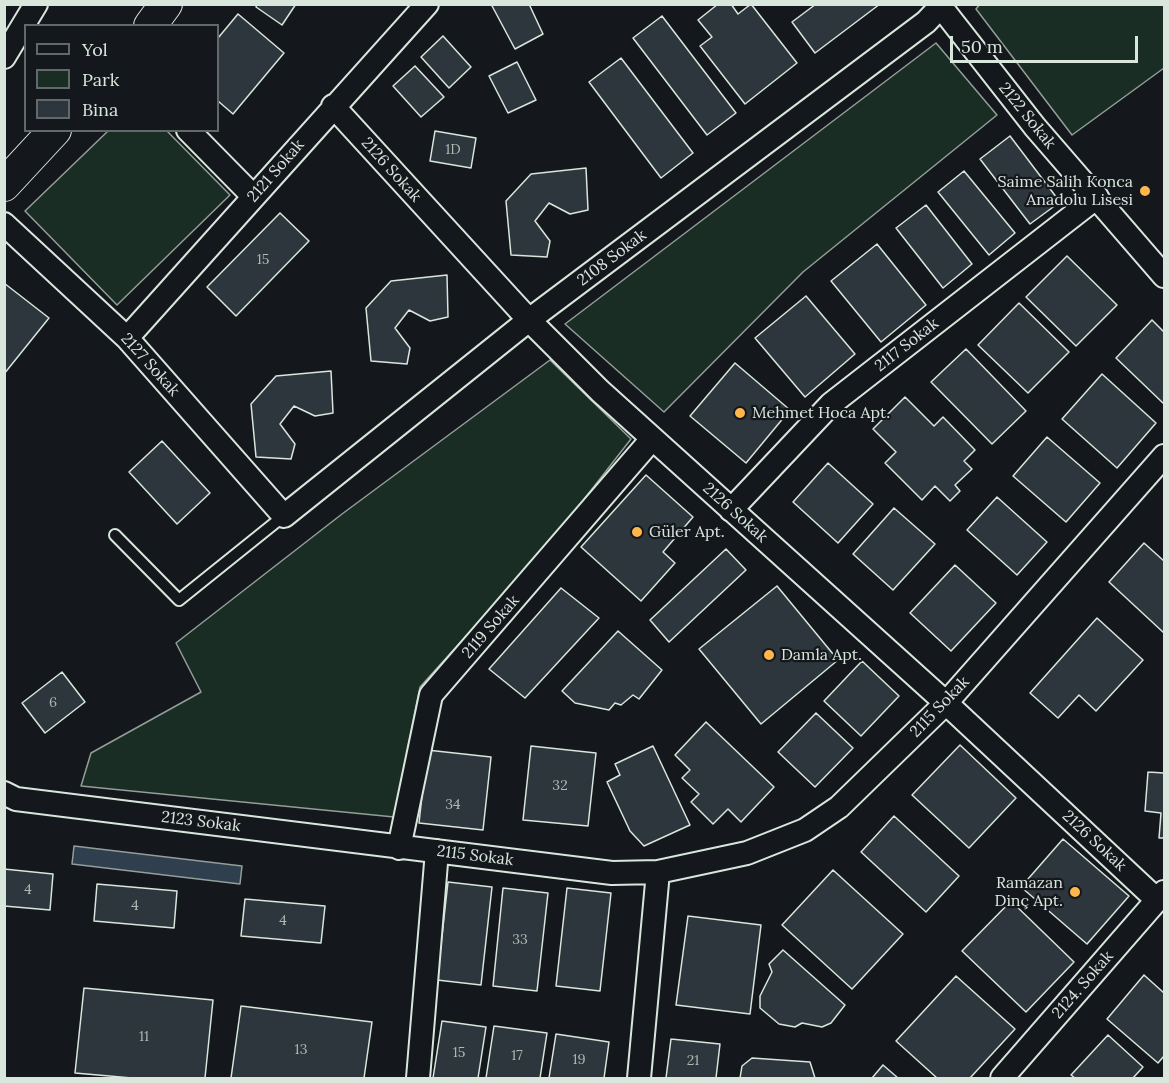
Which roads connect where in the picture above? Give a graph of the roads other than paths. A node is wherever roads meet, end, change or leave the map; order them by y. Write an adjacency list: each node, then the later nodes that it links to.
1 (36, 4): 6 (street)
2 (166, 4): 5 (street)
3 (427, 4): 7 (street, 2121 Sokak)
4 (942, 6): 12 (street, 2122 Sokak); 15 (street, 2108 Sokak)
5 (151, 24)
6 (4, 57)
7 (333, 106): 11 (street, 2121 Sokak); 15 (street, 2126 Sokak)
8 (53, 132): 10 (street)
9 (191, 132): 11 (street)
10 (10, 170)
11 (254, 196): 16 (street, 2121 Sokak)
12 (1097, 197): 14 (street, 2122 Sokak); 19 (street, 2117 Sokak)
13 (4, 225): 16 (street, 2127 Sokak)
14 (1164, 276)
15 (529, 320): 17 (street, 2126 Sokak); 20 (street, 2108 Sokak)
16 (126, 338): 20 (street, 2127 Sokak)
17 (652, 439): 19 (street, 2126 Sokak); 24 (street, 2119 Sokak)
18 (1164, 456): 22 (street, 2115 Sokak)
19 (731, 510): 22 (street, 2126 Sokak)
20 (286, 514): 21 (lane)
21 (115, 535)
22 (946, 704): 26 (street, 2115 Sokak); 27 (street, 2126 Sokak)
23 (4, 794): 24 (street, 2123 Sokak)
24 (399, 848): 25 (street, 2115 Sokak)
25 (437, 851): 26 (street, 2115 Sokak); 28 (street)
26 (658, 872): 29 (street)
27 (1161, 896): 30 (street, 2124. Sokak)
28 (418, 1078)
29 (639, 1078)
30 (1002, 1078)

